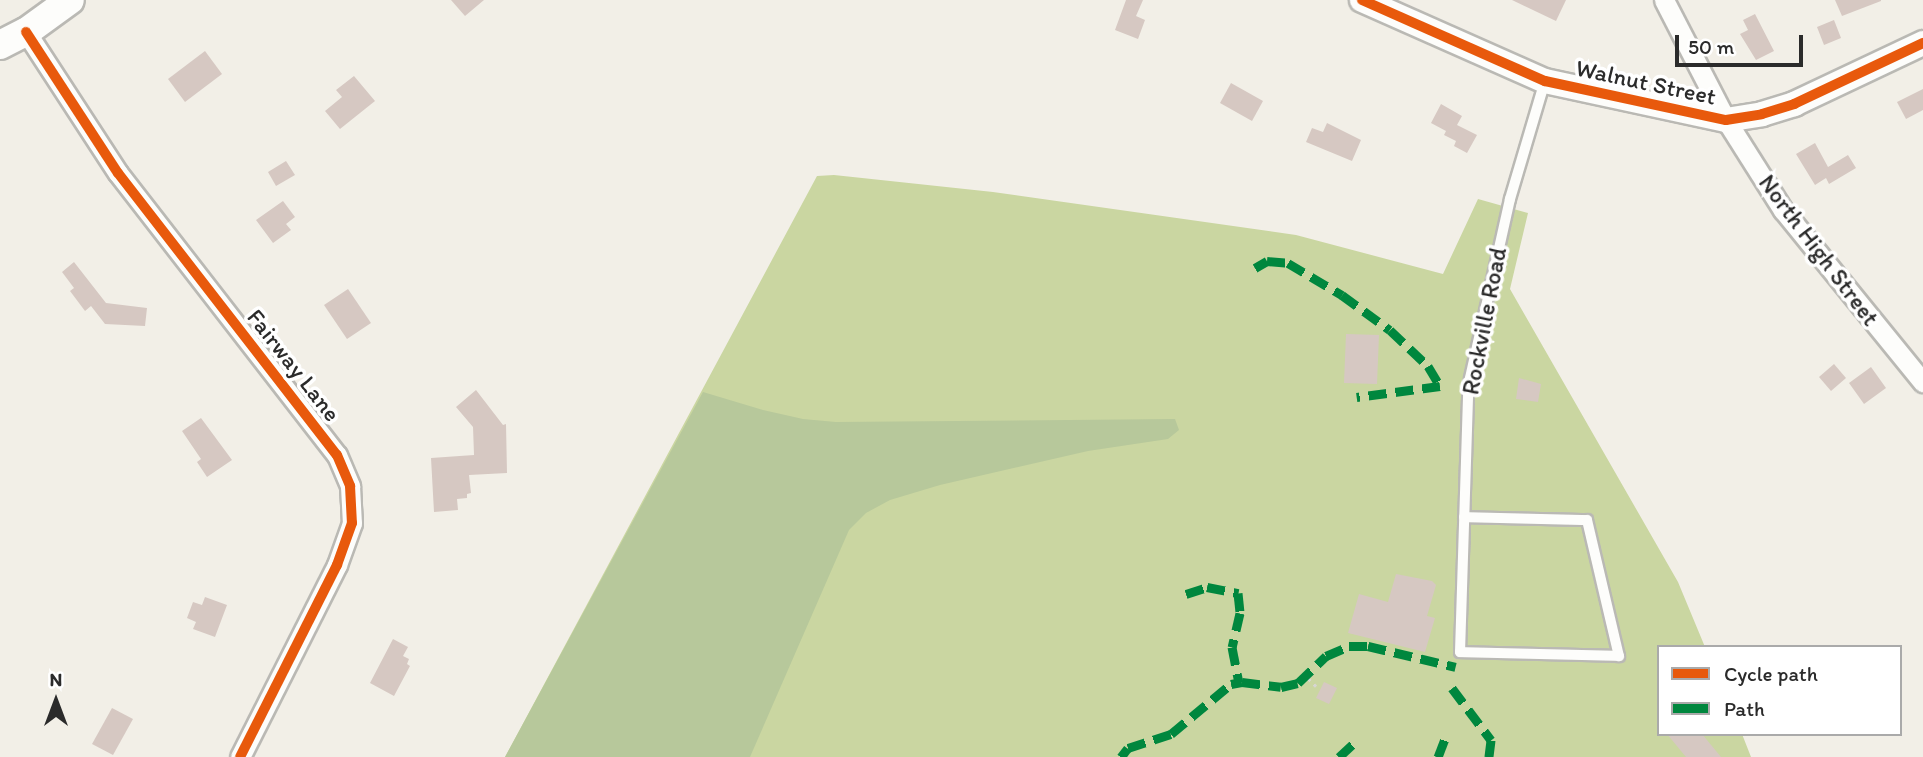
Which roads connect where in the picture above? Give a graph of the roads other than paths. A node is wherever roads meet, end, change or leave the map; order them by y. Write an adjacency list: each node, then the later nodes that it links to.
1 (70, 0): 4 (main road)
2 (1362, 0): 7 (street, Walnut Street)
3 (1664, 0): 8 (street, North High Street)
4 (26, 32): 6 (main road); 11 (street, Fairway Lane)
5 (1923, 43): 8 (street, Walnut Street)
6 (0, 45)
7 (1545, 81): 8 (street, Walnut Street); 10 (lane, Rockville Road)
8 (1726, 120): 9 (street, North High Street)
9 (1923, 382)
10 (1464, 517): 10 (lane, Rockville Road)
11 (240, 757)

